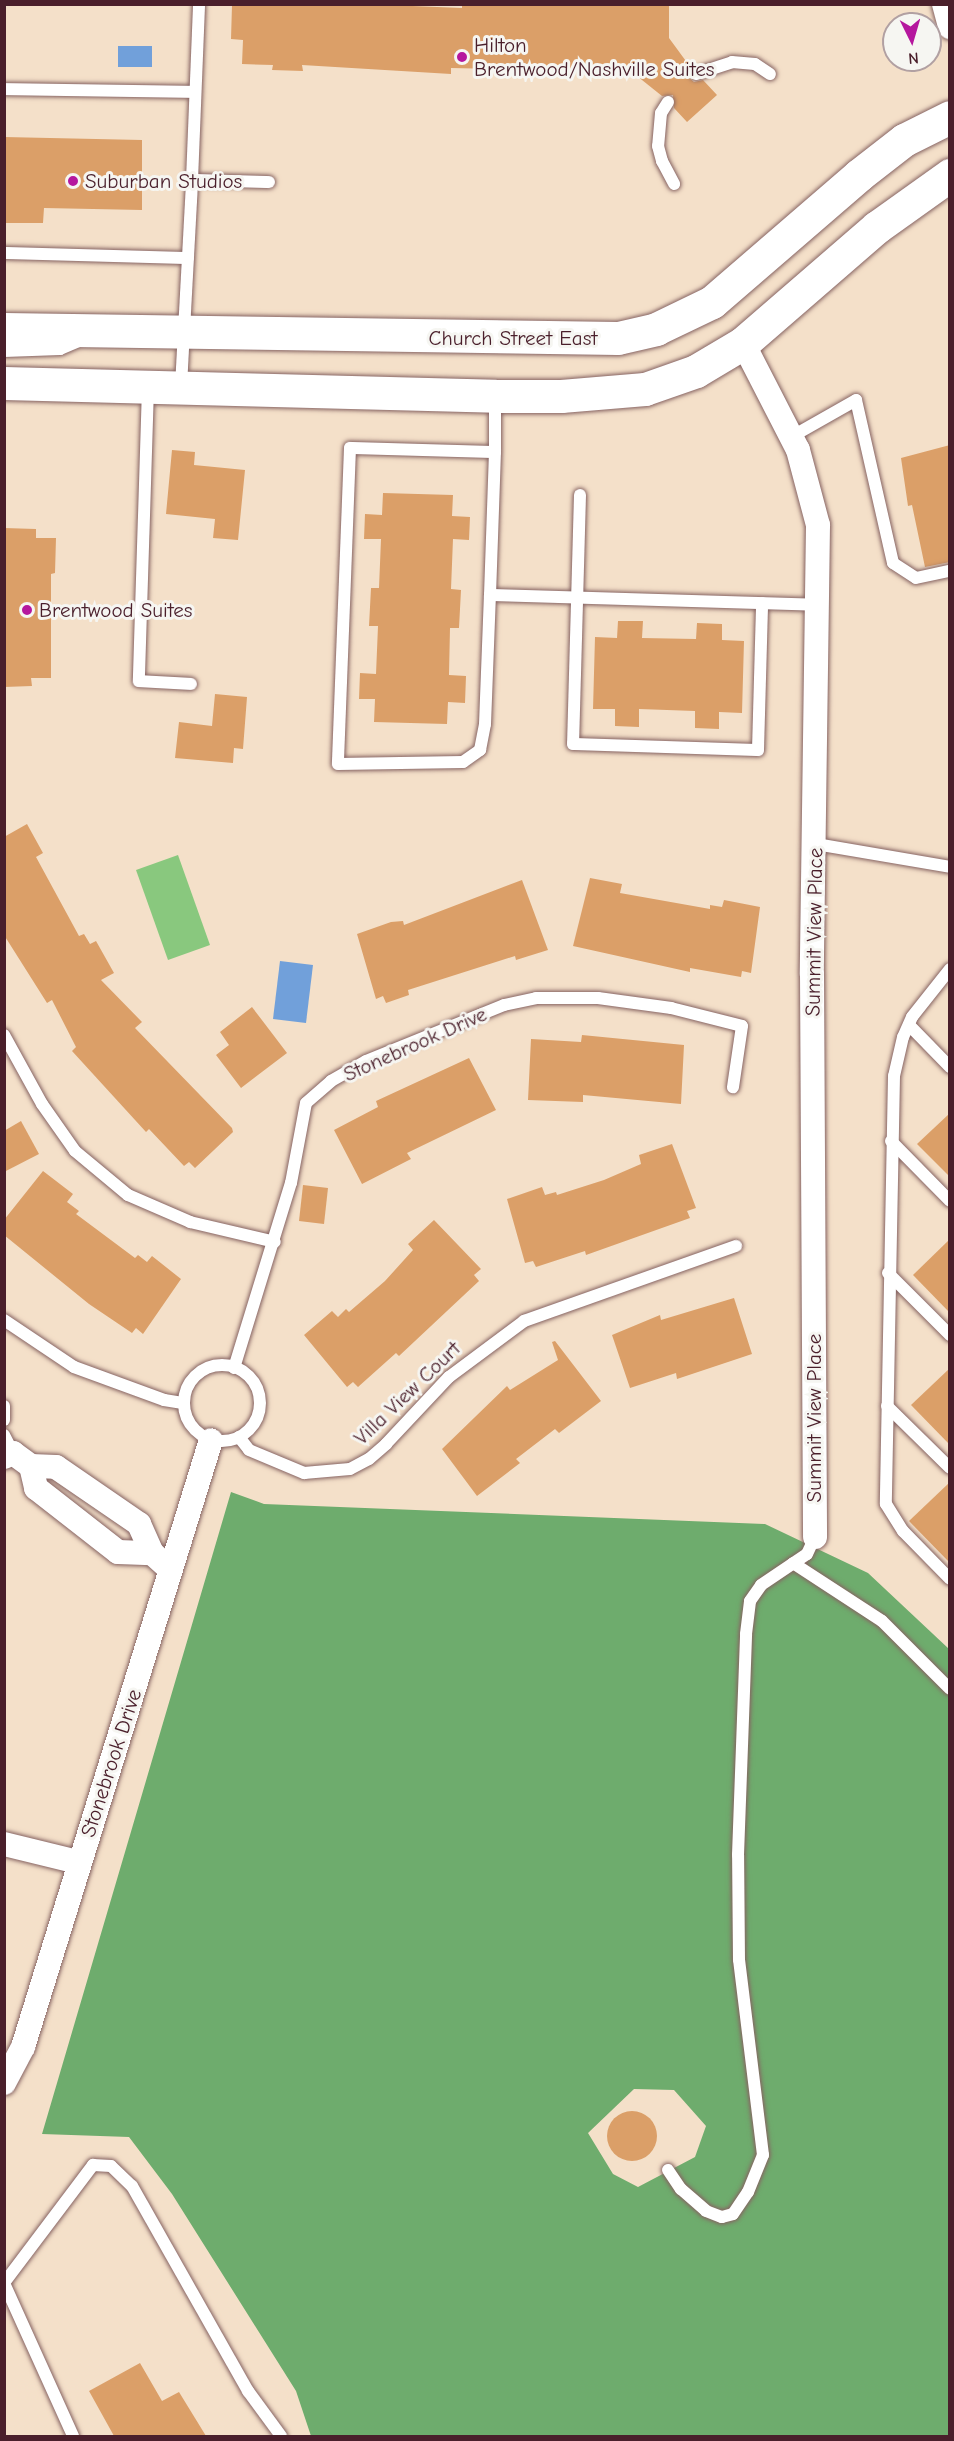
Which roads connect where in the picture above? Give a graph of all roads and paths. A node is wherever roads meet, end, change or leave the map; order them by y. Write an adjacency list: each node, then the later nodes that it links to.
1 (199, 4): 7 (lane)
2 (944, 4): 3 (street)
3 (950, 27)
4 (696, 74): 5 (lane)
5 (770, 74)
6 (4, 89): 7 (lane)
7 (195, 92): 11 (lane)
8 (668, 102): 13 (lane)
9 (950, 117): 18 (main road, Church Street East)
10 (945, 174): 19 (main road)
11 (192, 180): 12 (lane); 15 (lane)
12 (269, 182)
13 (674, 183)
14 (4, 253): 15 (lane)
15 (188, 258): 18 (lane)
16 (4, 329): 17 (main road, Church Street East)
17 (89, 331): 18 (main road, Church Street East); 20 (lane)
18 (185, 333): 23 (lane)
19 (743, 343): 24 (main road); 25 (street, Summit View Place)
20 (4, 351)
21 (4, 383): 22 (main road)
22 (148, 386): 23 (main road); 33 (lane)
23 (181, 387): 24 (main road)
24 (495, 396): 26 (lane)
25 (791, 437): 28 (lane); 32 (street, Summit View Place)
26 (495, 452): 29 (lane); 29 (lane)
27 (580, 495): 30 (lane)
28 (950, 571)
29 (490, 595): 30 (lane)
30 (578, 597): 31 (lane); 31 (lane)
31 (762, 603): 32 (lane)
32 (819, 604): 34 (street, Summit View Place)
33 (191, 684)
34 (816, 844): 35 (lane); 57 (street, Summit View Place)
35 (950, 867)
36 (950, 969): 37 (lane)
37 (909, 1025): 39 (lane); 41 (lane)
38 (4, 1035): 43 (lane)
39 (950, 1067)
40 (734, 1086): 43 (lane, Stonebrook Drive)
41 (891, 1141): 42 (lane); 45 (lane)
42 (950, 1201)
43 (275, 1242): 48 (lane, Stonebrook Drive)
44 (736, 1246): 53 (lane, Villa View Court)
45 (888, 1273): 47 (lane); 51 (lane)
46 (4, 1320): 49 (lane)
47 (950, 1335)
48 (234, 1368): 49 (lane); 53 (lane)
49 (183, 1403): 54 (lane)
50 (4, 1406): 52 (lane)
51 (887, 1406): 56 (lane); 61 (lane)
52 (4, 1420)
53 (239, 1437): 54 (lane)
54 (211, 1440): 60 (street, Stonebrook Drive)
55 (13, 1453): 58 (street); 58 (street)
56 (950, 1468)
57 (815, 1537): 59 (lane)
58 (152, 1553): 60 (street)
59 (793, 1563): 62 (lane); 66 (lane)
60 (171, 1570): 64 (street, Stonebrook Drive)
61 (950, 1579)
62 (950, 1689)
63 (4, 1844): 64 (street)
64 (78, 1862): 65 (street, Stonebrook Drive)
65 (4, 2083)
66 (668, 2170)
67 (4, 2283): 68 (lane); 69 (lane)
68 (73, 2436)
69 (281, 2436)

